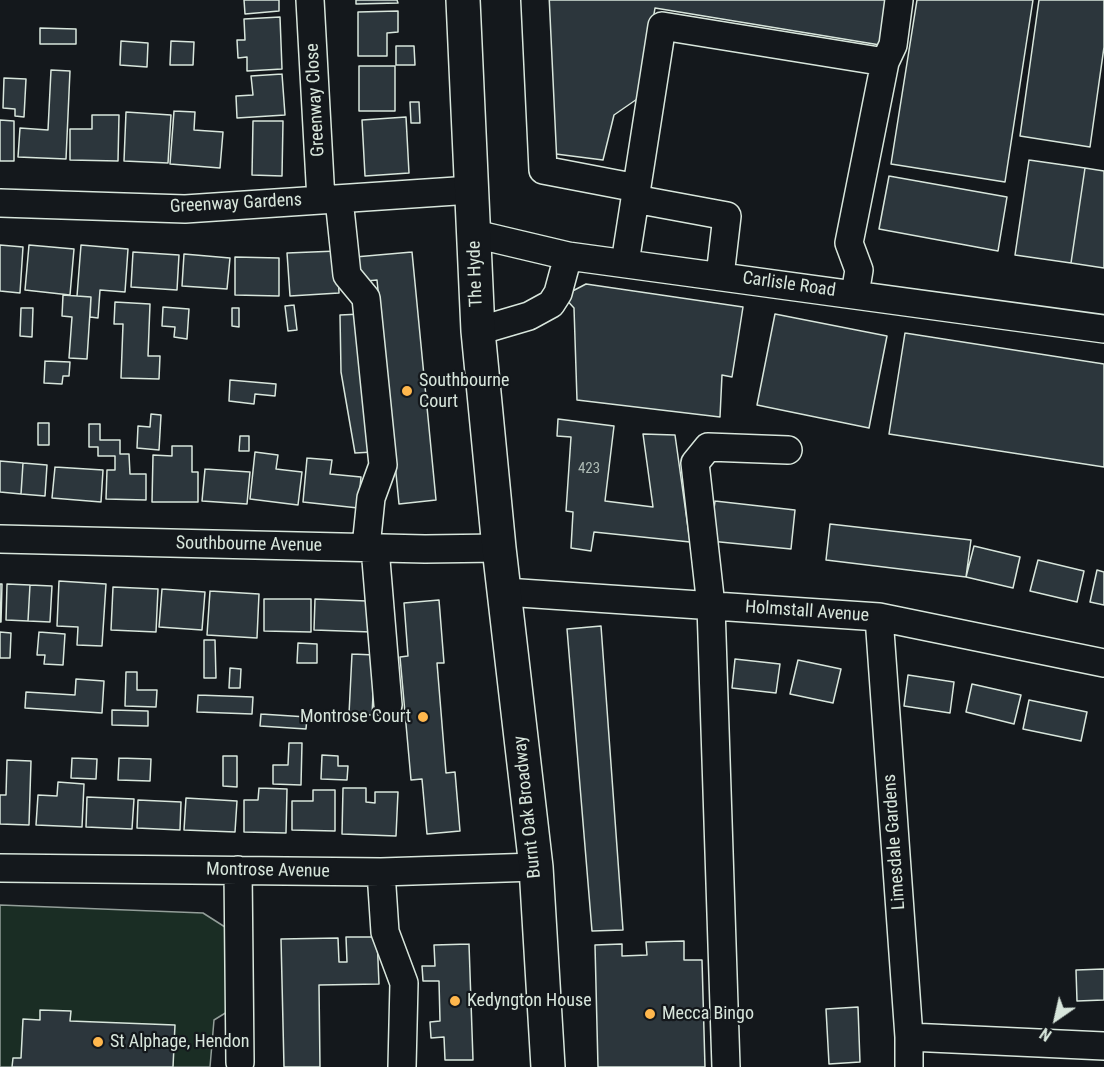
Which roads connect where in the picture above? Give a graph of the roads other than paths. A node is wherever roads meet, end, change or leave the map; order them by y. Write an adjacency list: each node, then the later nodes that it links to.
1 (310, 0): 8 (street, Greenway Close)
2 (463, 0): 6 (main road, The Hyde)
3 (535, 0): 7 (street)
4 (899, 0): 5 (street)
5 (885, 62): 7 (street); 14 (street)
6 (471, 190): 8 (street, Greenway Gardens); 10 (main road, The Hyde)
7 (636, 193): 12 (street); 13 (street)
8 (330, 199): 9 (street, Greenway Gardens); 19 (street, Greenway Close)
9 (0, 203)
10 (475, 234): 11 (street, Carlisle Road); 16 (main road, The Hyde)
11 (568, 256): 12 (street, Carlisle Road); 16 (street)
12 (625, 263): 13 (street, Carlisle Road)
13 (720, 276): 14 (street, Carlisle Road)
14 (855, 294): 15 (street, Carlisle Road)
15 (1104, 329)
16 (478, 331): 20 (main road, The Hyde)
17 (788, 450): 22 (street)
18 (0, 539): 19 (street, Southbourne Avenue)
19 (370, 548): 20 (street, Southbourne Avenue); 25 (street, Greenway Close)
20 (499, 548): 21 (main road, Burnt Oak Broadway)
21 (505, 592): 22 (street, Holmstall Avenue); 26 (main road, Burnt Oak Broadway)
22 (711, 606): 23 (street, Holmstall Avenue); 35 (street)
23 (879, 617): 24 (street, Holmstall Avenue); 30 (street, Limesdale Gardens)
24 (1104, 663)
25 (388, 705)
26 (536, 867): 29 (street, Montrose Avenue); 34 (main road, Burnt Oak Broadway)
27 (0, 868): 28 (street, Montrose Avenue)
28 (238, 870): 29 (street, Montrose Avenue); 32 (street)
29 (381, 872): 33 (street)
30 (909, 1037): 31 (street); 36 (street, Limesdale Gardens)
31 (1104, 1046)
32 (240, 1062)
33 (402, 1067)
34 (548, 1067)
35 (726, 1067)
36 (909, 1067)

